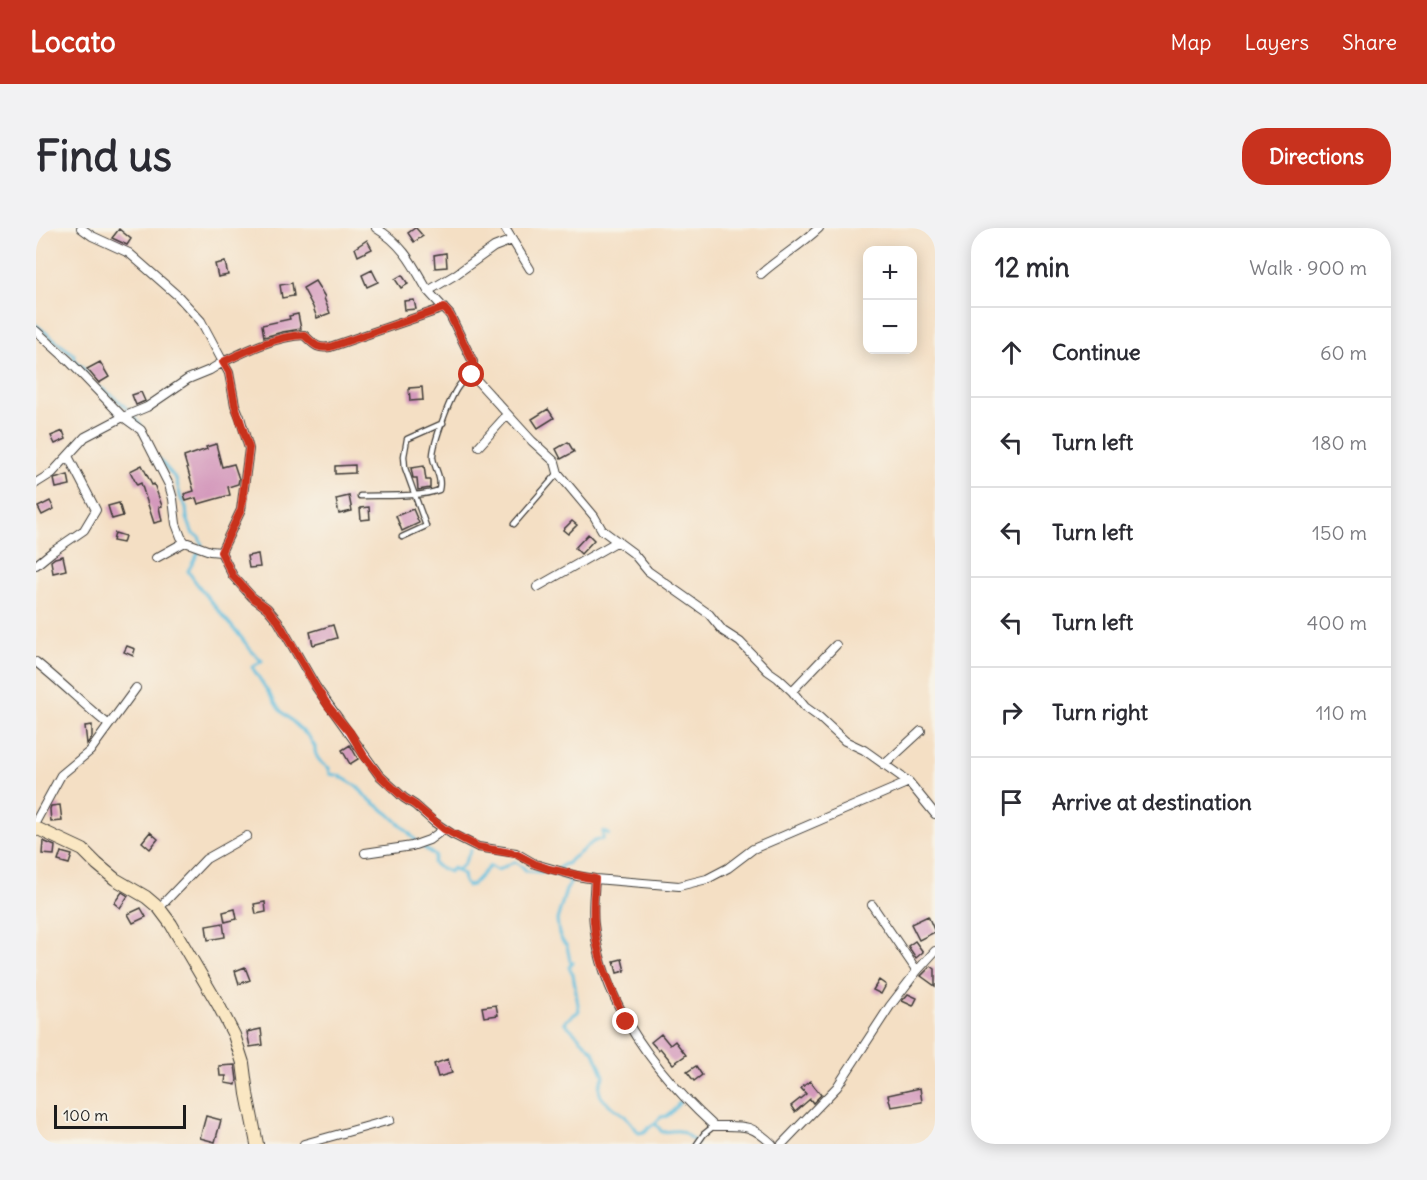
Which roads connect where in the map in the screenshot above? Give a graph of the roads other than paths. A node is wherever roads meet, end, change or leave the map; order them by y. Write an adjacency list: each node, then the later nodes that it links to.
1 (81, 228): 11 (street)
2 (376, 228): 8 (street)
3 (505, 228): 5 (street)
4 (819, 228): 7 (street)
5 (512, 240): 6 (street); 8 (street)
6 (530, 269)
7 (761, 274)
8 (428, 291): 9 (street)
9 (444, 308): 11 (street); 12 (street)
10 (36, 331): 14 (street)
11 (223, 362): 14 (street); 26 (street)
12 (472, 375): 13 (street); 15 (lane)
13 (507, 415): 16 (street); 18 (street)
14 (123, 417): 17 (street); 25 (street)
15 (443, 423): 20 (lane); 20 (lane)
16 (479, 446)
17 (68, 456): 19 (street); 28 (street)
18 (558, 472): 22 (lane); 24 (street)
19 (36, 483)
20 (415, 494): 21 (lane); 23 (lane)
21 (360, 496)
22 (514, 524)
23 (402, 537)
24 (618, 541): 29 (street); 33 (street)
25 (185, 542): 26 (street); 27 (street)
26 (221, 552): 41 (street)
27 (156, 558)
28 (36, 565)
29 (537, 587)
30 (836, 645): 33 (street)
31 (36, 662): 34 (street)
32 (136, 688): 34 (street)
33 (792, 691): 36 (street)
34 (109, 725): 39 (street)
35 (921, 731): 36 (street)
36 (884, 765): 37 (street)
37 (909, 782): 38 (street); 44 (street)
38 (935, 814)
39 (36, 821)
40 (36, 828): 46 (main road)
41 (444, 829): 43 (street); 44 (street)
42 (247, 836): 46 (street)
43 (366, 853)
44 (595, 879): 50 (street)
45 (872, 905): 48 (street)
46 (159, 908): 51 (main road)
47 (935, 951): 48 (street)
48 (917, 971): 55 (street)
49 (390, 1120): 52 (street)
50 (714, 1126): 53 (lane); 54 (street)
51 (257, 1144)
52 (304, 1144)
53 (697, 1144)
54 (772, 1144)
55 (782, 1144)

